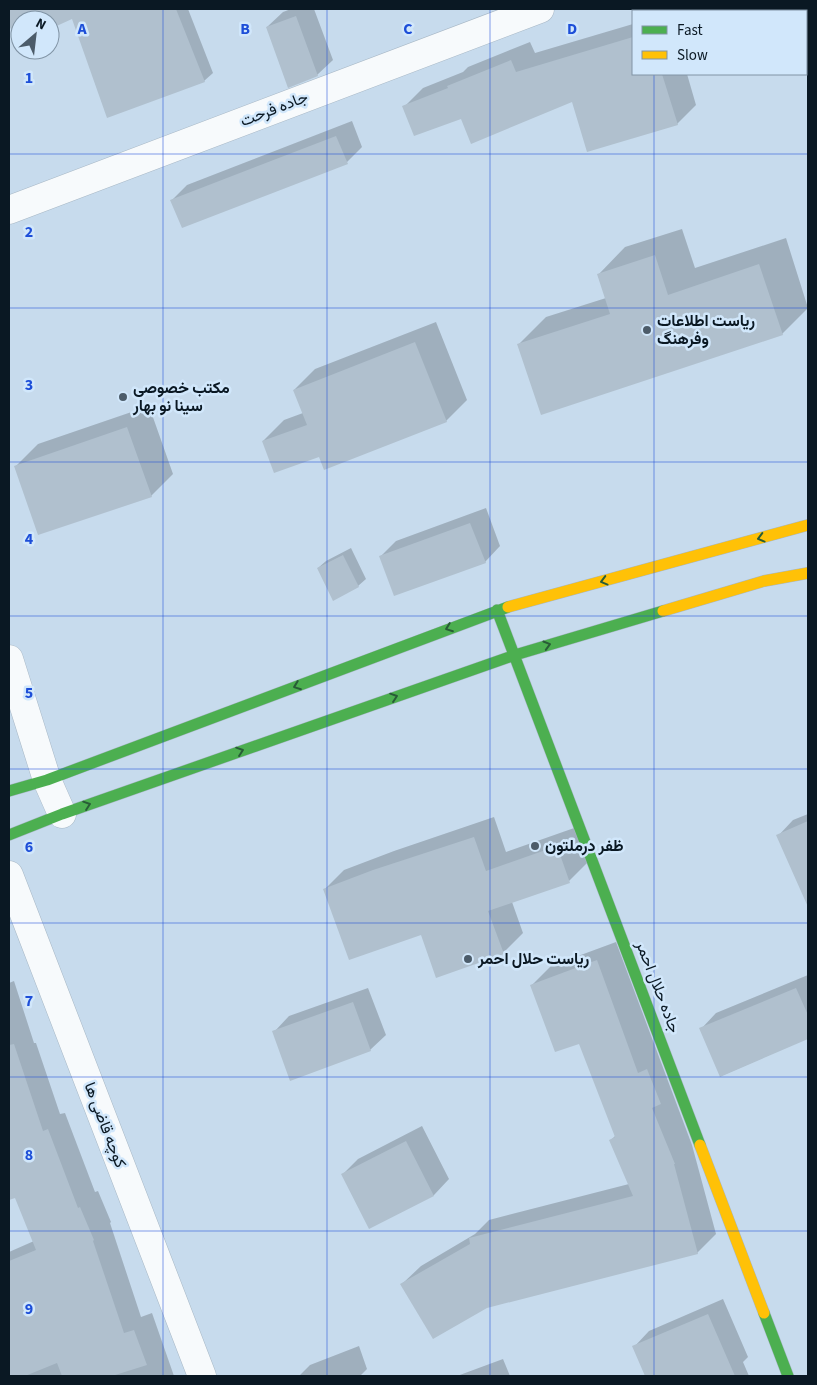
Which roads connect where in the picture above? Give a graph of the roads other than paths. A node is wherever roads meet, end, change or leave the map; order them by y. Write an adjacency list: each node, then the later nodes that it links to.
1 (540, 9): 2 (street, جاده فرحت)
2 (9, 210)
3 (808, 525): 5 (street, one-way to 5)
4 (808, 573): 6 (street, one-way to 4)
5 (497, 610): 6 (street, جاده حلال احمر); 8 (street, one-way to 8)
6 (515, 654): 10 (street, one-way to 6); 14 (street, جاده حلال احمر)
7 (9, 659): 8 (street)
8 (47, 780): 9 (street); 10 (street)
9 (9, 791)
10 (62, 814): 11 (street)
11 (9, 835)
12 (9, 874): 13 (street, کوچه قاضی ها)
13 (202, 1376)
14 (788, 1376)

